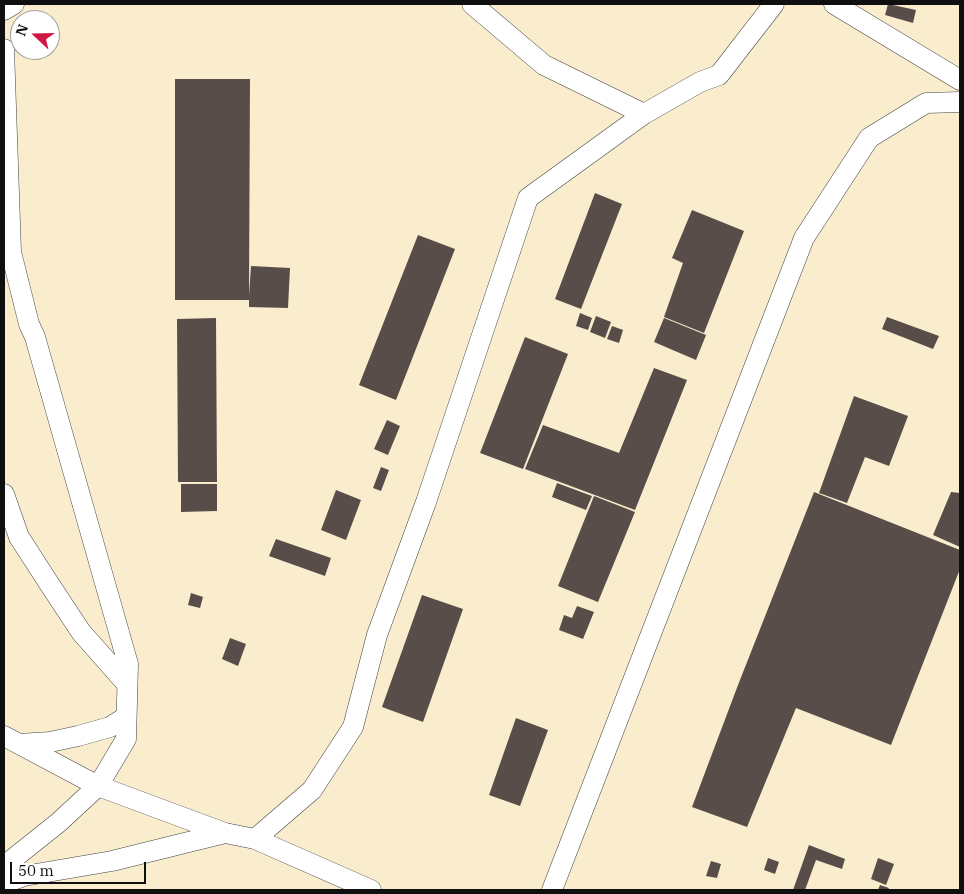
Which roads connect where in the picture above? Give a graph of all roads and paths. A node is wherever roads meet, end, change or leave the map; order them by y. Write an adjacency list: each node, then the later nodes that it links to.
1 (9, 4): 6 (street)
2 (14, 4): 6 (street)
3 (472, 4): 10 (street)
4 (774, 4): 10 (street)
5 (834, 4): 8 (street)
6 (4, 10)
7 (4, 49): 12 (street)
8 (960, 80)
9 (960, 102): 21 (street)
10 (644, 114): 17 (street)
11 (4, 494): 12 (street)
12 (127, 684): 13 (street)
13 (126, 717): 14 (street); 15 (street)
14 (12, 740): 15 (street)
15 (98, 786): 16 (street); 18 (street)
16 (225, 833): 17 (street); 19 (street)
17 (255, 839): 20 (street)
18 (4, 866)
19 (4, 883)
20 (371, 890)
21 (552, 890)

